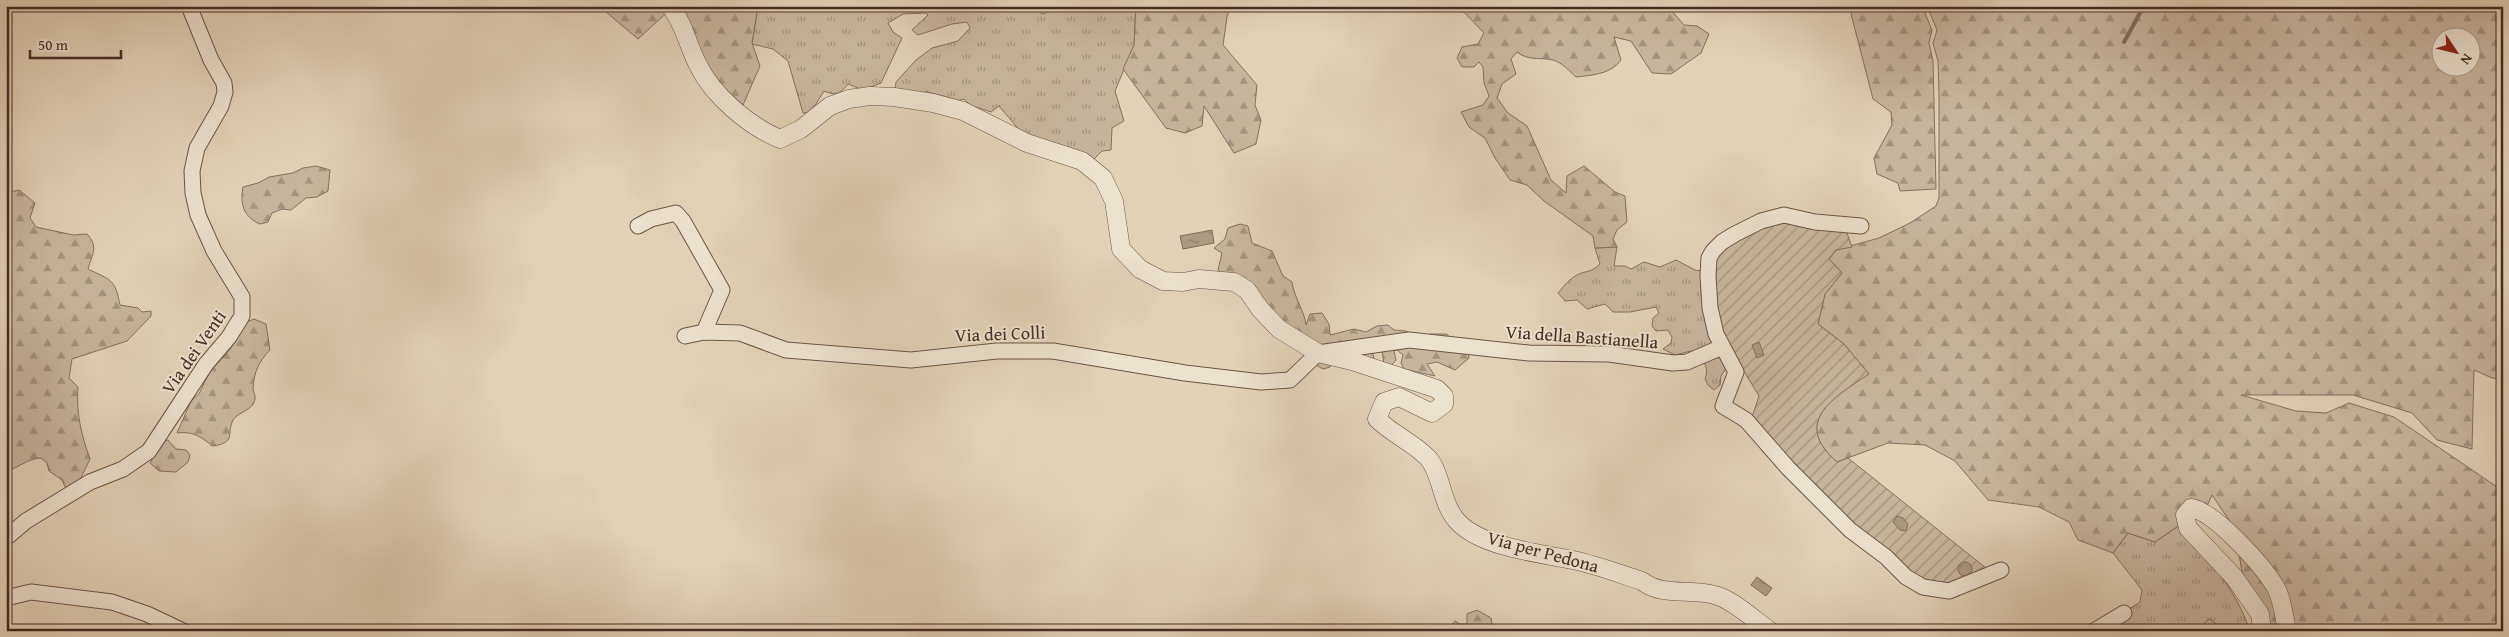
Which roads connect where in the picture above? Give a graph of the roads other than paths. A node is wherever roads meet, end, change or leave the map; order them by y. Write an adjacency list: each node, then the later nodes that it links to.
1 (189, 6): 9 (street, Via dei Venti)
2 (670, 6): 8 (street)
3 (638, 226): 5 (street)
4 (1861, 226): 7 (street)
5 (704, 332): 6 (street, Via dei Colli); 8 (street, Via dei Colli)
6 (685, 336)
7 (1722, 347): 8 (street, Via della Bastianella); 10 (street)
8 (1318, 353): 14 (street, Via per Pedona)
9 (6, 538)
10 (2001, 570)
11 (6, 598): 13 (street)
12 (2124, 613): 15 (street)
13 (183, 631)
14 (1770, 631)
15 (2094, 631)
16 (2262, 631): 17 (street)
17 (2287, 631)

